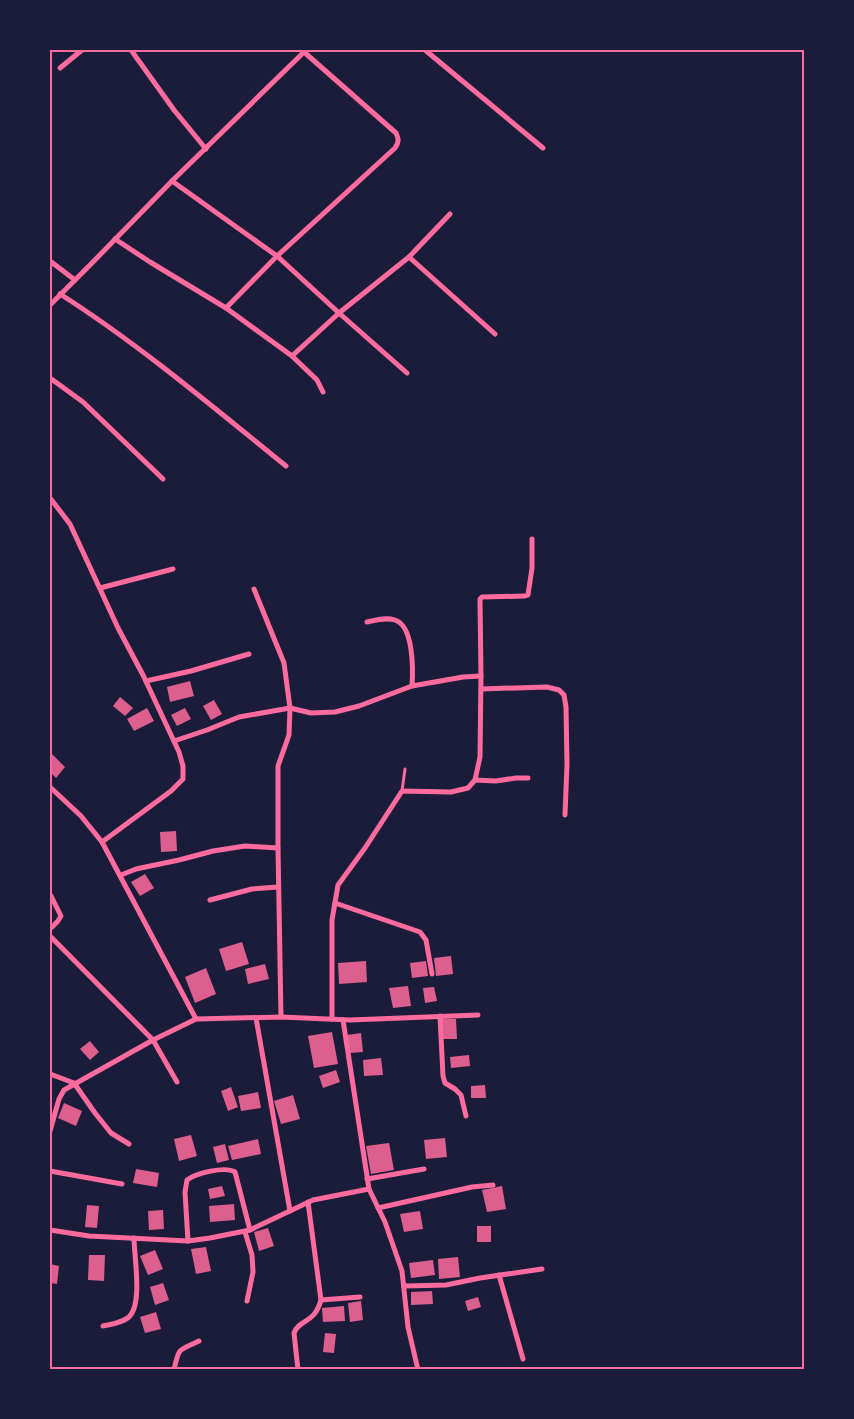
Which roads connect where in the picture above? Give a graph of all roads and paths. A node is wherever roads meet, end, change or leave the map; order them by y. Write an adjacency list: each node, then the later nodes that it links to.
1 (82, 50): 5 (street)
2 (130, 50): 6 (street)
3 (425, 50): 7 (street)
4 (305, 51): 6 (street); 11 (street)
5 (60, 68)
6 (206, 148): 8 (street)
7 (543, 148)
8 (172, 181): 10 (street); 11 (street)
9 (450, 214): 12 (street)
10 (115, 239): 14 (street); 17 (street)
11 (277, 255): 17 (street); 18 (street)
12 (409, 256): 18 (street); 19 (street)
13 (50, 261): 14 (street)
14 (75, 280): 15 (street)
15 (60, 294): 16 (street); 24 (street)
16 (50, 305)
17 (226, 308): 20 (street)
18 (339, 313): 20 (street); 21 (street)
19 (495, 334)
20 (292, 356): 23 (street)
21 (407, 373)
22 (50, 378): 25 (street)
23 (323, 392)
24 (286, 466)
25 (163, 479)
26 (50, 498): 29 (street)
27 (532, 539): 33 (street)
28 (173, 569): 29 (street)
29 (100, 588): 34 (street)
30 (254, 589): 37 (street)
31 (367, 622): 35 (street)
32 (249, 654): 34 (street)
33 (481, 676): 35 (street); 36 (street)
34 (146, 681): 38 (street)
35 (412, 686): 37 (street)
36 (481, 689): 41 (street); 44 (street)
37 (290, 708): 38 (street); 46 (street)
38 (174, 741): 45 (street)
39 (405, 769): 43 (lane)
40 (528, 778): 41 (street)
41 (475, 780): 43 (street)
42 (50, 787): 45 (street)
43 (402, 790): 51 (street)
44 (565, 815)
45 (102, 842): 47 (street)
46 (278, 848): 47 (street); 48 (street)
47 (121, 875): 58 (street)
48 (278, 887): 50 (street); 57 (street)
49 (50, 894): 52 (street)
50 (210, 900)
51 (335, 903): 54 (street); 60 (street)
52 (50, 929)
53 (50, 936): 62 (street)
54 (432, 974)
55 (478, 1015): 56 (street)
56 (440, 1016): 61 (street); 66 (street)
57 (281, 1017): 59 (street); 60 (street)
58 (196, 1018): 59 (street); 62 (street)
59 (256, 1018): 77 (street)
60 (332, 1019): 61 (street)
61 (343, 1020): 71 (street)
62 (153, 1040): 64 (street); 65 (street)
63 (50, 1074): 65 (street)
64 (177, 1082)
65 (74, 1083): 67 (street); 68 (street)
66 (466, 1116)
67 (50, 1131)
68 (129, 1144)
69 (424, 1169): 71 (street)
70 (50, 1171): 72 (street)
71 (367, 1179): 74 (street)
72 (122, 1184)
73 (493, 1185): 76 (street)
74 (369, 1189): 75 (street); 76 (street)
75 (308, 1202): 77 (street); 86 (street)
76 (378, 1208): 84 (street)
77 (290, 1211): 79 (street)
78 (50, 1230): 80 (street)
79 (248, 1231): 81 (street); 81 (street); 87 (street)
80 (134, 1238): 81 (street); 88 (street)
81 (188, 1241)
82 (542, 1269): 83 (street)
83 (499, 1275): 84 (street); 90 (street)
84 (404, 1286): 93 (street)
85 (360, 1297): 86 (street)
86 (321, 1300): 92 (street)
87 (247, 1301)
88 (103, 1326)
89 (199, 1341): 91 (street)
90 (523, 1359)
91 (174, 1370)
92 (298, 1370)
93 (418, 1370)

